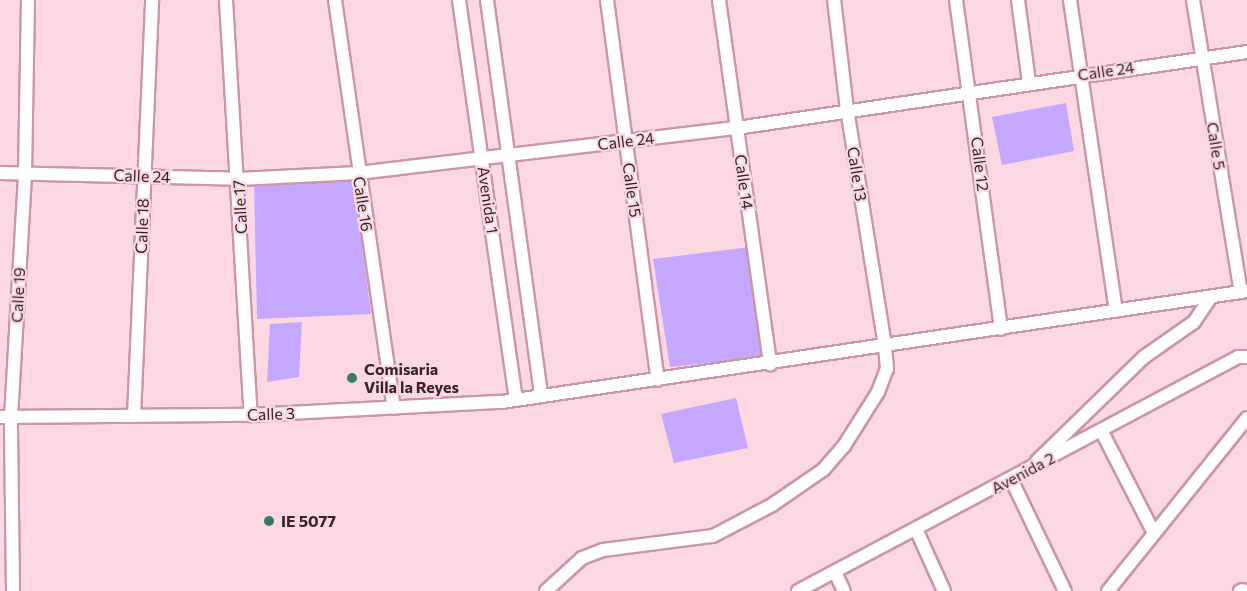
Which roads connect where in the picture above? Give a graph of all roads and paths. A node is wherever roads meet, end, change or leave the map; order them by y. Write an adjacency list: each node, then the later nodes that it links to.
1 (28, 0): 25 (street, Calle 19)
2 (152, 0): 27 (street, Calle 18)
3 (226, 0): 28 (street, Calle 17)
4 (335, 0): 26 (street, Calle 16)
5 (459, 0): 23 (street, Avenida 1)
6 (487, 0): 22 (street, Avenida 1)
7 (607, 0): 21 (street, Calle 15)
8 (719, 0): 20 (street, Calle 14)
9 (834, 0): 19 (street, Calle 13)
10 (956, 0): 18 (street, Calle 12)
11 (1018, 0): 17 (street)
12 (1070, 0): 16 (street)
13 (1193, 0): 15 (street, Calle 5)
14 (1247, 52): 15 (street, Calle 24)
15 (1202, 58): 16 (street, Calle 24); 29 (street, Calle 5)
16 (1081, 74): 17 (street, Calle 24); 31 (street)
17 (1029, 82): 18 (street, Calle 24)
18 (970, 91): 19 (street, Calle 24); 32 (street, Calle 12)
19 (847, 110): 20 (street, Calle 24); 33 (street, Calle 13)
20 (737, 128): 21 (street, Calle 24); 35 (street, Calle 14)
21 (626, 141): 22 (street, Calle 24); 36 (street, Calle 15)
22 (508, 156): 23 (street, Calle 24); 37 (street, Avenida 1)
23 (483, 160): 26 (street, Calle 24); 38 (street, Avenida 1)
24 (0, 173): 25 (street, Calle 24)
25 (25, 173): 27 (street, Calle 24); 42 (street, Calle 19)
26 (358, 173): 28 (street, Calle 24); 39 (street, Calle 16)
27 (144, 177): 28 (street, Calle 24); 41 (street, Calle 18)
28 (239, 179): 40 (street, Calle 17)
29 (1244, 292): 30 (street, Calle 3)
30 (1211, 297): 31 (street, Calle 3); 45 (street)
31 (1116, 311): 32 (street, Calle 3)
32 (1001, 329): 33 (street, Calle 3)
33 (885, 346): 35 (street, Calle 3); 51 (street, Calle 13)
34 (1247, 357): 44 (street, Avenida 2)
35 (770, 364): 36 (street, Calle 3)
36 (658, 380): 37 (street, Calle 3)
37 (541, 396): 38 (street, Calle 3)
38 (516, 400): 39 (street, Calle 3)
39 (394, 408): 40 (street, Calle 3)
40 (251, 415): 41 (street, Calle 3)
41 (134, 416): 42 (street, Calle 3)
42 (5, 417): 50 (street, Calle 19)
43 (1247, 418): 48 (street)
44 (1102, 432): 45 (street, Avenida 2); 48 (street)
45 (1028, 470): 46 (street, Avenida 2)
46 (1011, 479): 47 (street, Avenida 2); 55 (street)
47 (916, 529): 49 (street, Avenida 2); 54 (street)
48 (1154, 533): 56 (street)
49 (835, 572): 52 (street, Avenida 2); 53 (street)
50 (13, 591)
51 (546, 591)
52 (798, 591)
53 (844, 591)
54 (944, 591)
55 (1065, 591)
56 (1108, 591)

